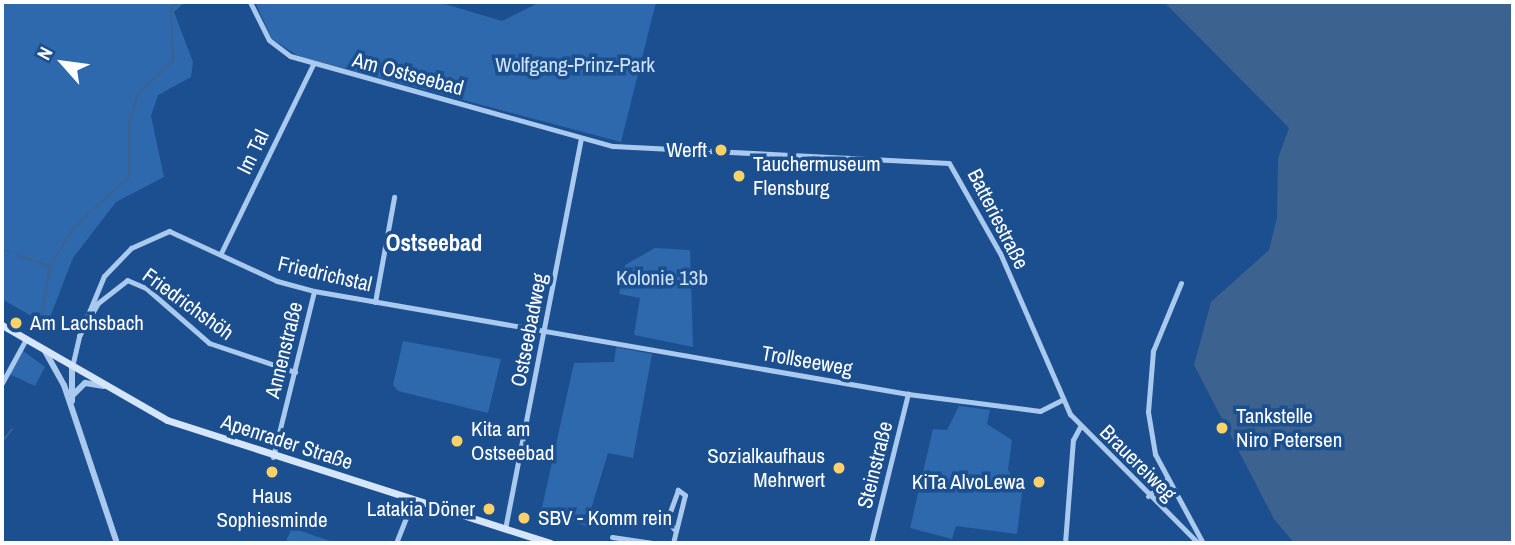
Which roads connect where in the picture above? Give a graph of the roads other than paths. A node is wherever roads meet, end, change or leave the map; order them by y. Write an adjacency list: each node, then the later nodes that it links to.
1 (244, 2): 2 (street, Am Ostseebad)
2 (251, 4): 3 (street, Am Ostseebad)
3 (313, 64): 4 (street, Am Ostseebad); 6 (street, Im Tal)
4 (581, 138): 11 (street, Ostseebadweg); 22 (street, Batteriestraße)
5 (394, 197): 9 (street)
6 (221, 253): 8 (street, Friedrichstal); 12 (street, Friedrichstal)
7 (1181, 284): 26 (street)
8 (314, 290): 9 (street, Friedrichstal); 16 (street, Annenstraße)
9 (375, 302): 11 (street, Friedrichstal)
10 (2, 325): 13 (main road, Apenrader Straße)
11 (545, 331): 20 (street, Trollseeweg); 29 (street, Ostseebadweg)
12 (79, 336): 15 (street, Friedrichshöh); 16 (street, Friedrichshöh)
13 (26, 339): 14 (main road, Apenrader Straße); 17 (street)
14 (45, 351): 15 (main road, Apenrader Straße); 18 (street)
15 (72, 367): 18 (street); 19 (main road, Apenrader Straße); 21 (street)
16 (295, 372): 25 (street, Annenstraße)
17 (2, 383)
18 (64, 385): 23 (street)
19 (104, 386): 21 (street); 25 (main road, Apenrader Straße)
20 (908, 394): 22 (street, Trollseeweg); 37 (street, Steinstraße)
21 (72, 397): 23 (street)
22 (1062, 400): 24 (street, Brauereiweg)
23 (73, 413): 33 (street)
24 (1080, 428): 27 (street, Brauereiweg); 38 (street)
25 (273, 457): 28 (main road, Apenrader Straße)
26 (1167, 479): 27 (street); 39 (street)
27 (1148, 496): 39 (street, Brauereiweg)
28 (413, 500): 29 (main road, Apenrader Straße); 32 (street)
29 (505, 529): 34 (main road, Apenrader Straße)
30 (676, 531): 30 (street); 36 (street)
31 (612, 537): 35 (street)
32 (399, 542)
33 (117, 543)
34 (551, 543)
35 (653, 543)
36 (673, 543)
37 (871, 543)
38 (1065, 543)
39 (1200, 543)

